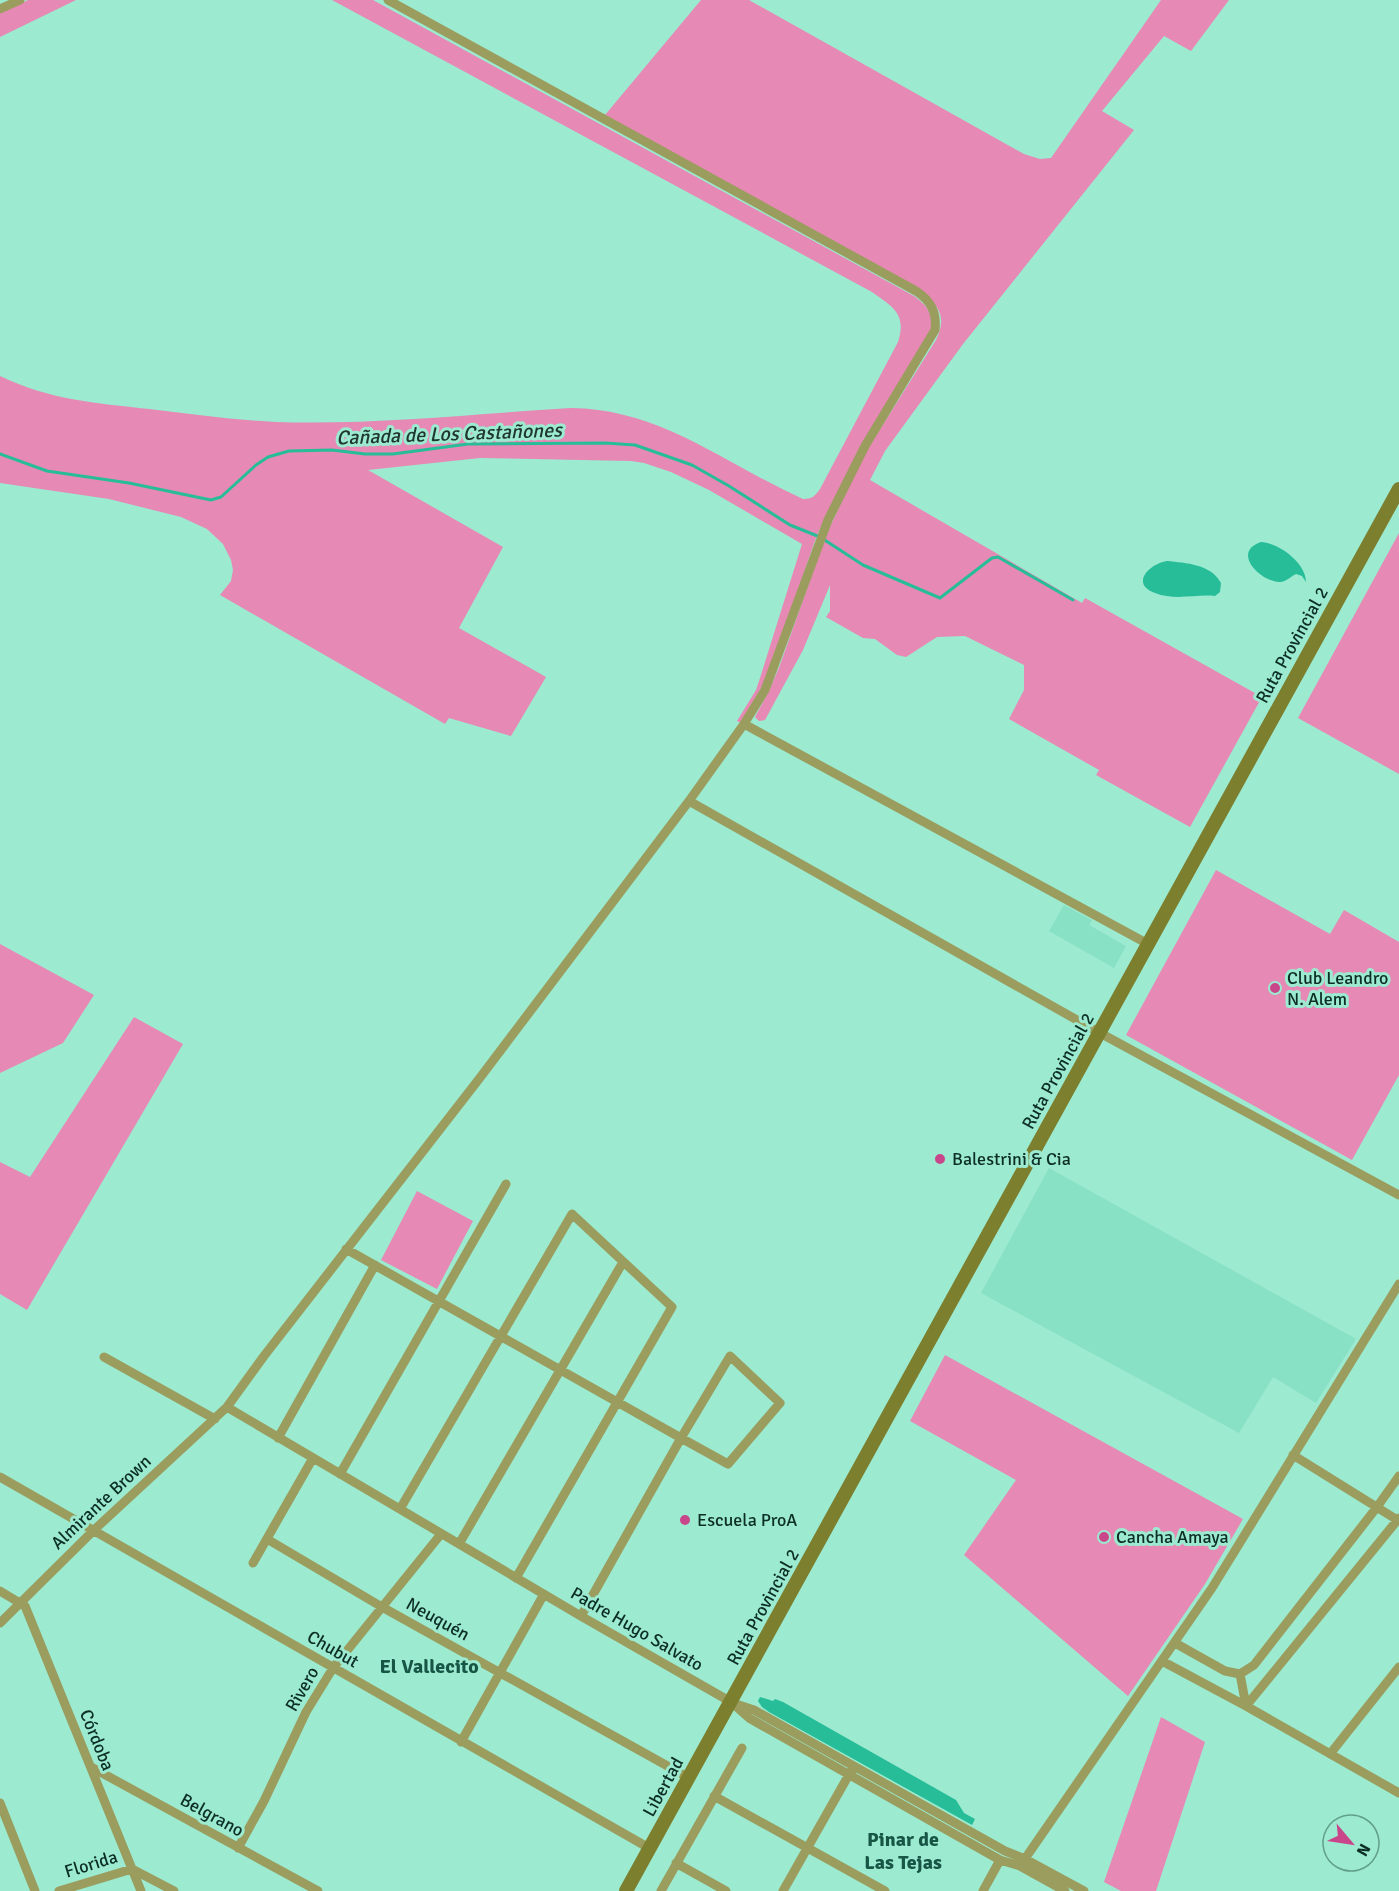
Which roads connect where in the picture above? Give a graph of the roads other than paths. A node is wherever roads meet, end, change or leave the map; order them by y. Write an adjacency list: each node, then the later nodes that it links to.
1 (20, 0): 3 (street)
2 (388, 0): 5 (street, Almirante Brown)
3 (0, 9)
4 (1399, 489): 7 (main road, Ruta Provincial 2)
5 (744, 724): 6 (street, Almirante Brown); 7 (street)
6 (689, 801): 8 (street); 11 (street, Almirante Brown)
7 (1148, 944): 8 (main road, Ruta Provincial 2)
8 (1100, 1033): 10 (street); 50 (main road, Ruta Provincial 2)
9 (506, 1184): 15 (street)
10 (1399, 1195)
11 (346, 1249): 13 (street); 20 (street, Almirante Brown)
12 (624, 1262): 16 (street); 18 (street); 19 (street)
13 (375, 1265): 15 (street); 22 (street)
14 (1399, 1284): 24 (street)
15 (439, 1301): 16 (street); 26 (street)
16 (502, 1336): 18 (street); 30 (street)
17 (104, 1357): 21 (street)
18 (562, 1370): 19 (street); 35 (street)
19 (617, 1402): 23 (street); 37 (street)
20 (226, 1407): 21 (street, Almirante Brown); 22 (street, Padre Hugo Salvato)
21 (215, 1419): 32 (street, Almirante Brown)
22 (278, 1437): 25 (street, Padre Hugo Salvato)
23 (681, 1438): 23 (street); 42 (street)
24 (1293, 1455): 29 (street); 44 (street)
25 (313, 1458): 26 (street, Padre Hugo Salvato); 34 (street)
26 (340, 1474): 30 (street, Padre Hugo Salvato)
27 (1399, 1476): 29 (street)
28 (0, 1477): 32 (street, Chubut)
29 (1377, 1507): 31 (street); 49 (street)
30 (400, 1509): 33 (street, Padre Hugo Salvato)
31 (1398, 1519): 51 (street)
32 (94, 1530): 40 (street, Almirante Brown); 47 (street, Chubut)
33 (441, 1534): 35 (street, Padre Hugo Salvato); 41 (street, Rivero)
34 (267, 1539): 36 (street); 41 (street, Neuquén)
35 (459, 1544): 37 (street, Padre Hugo Salvato)
36 (253, 1563)
37 (516, 1578): 39 (street, Padre Hugo Salvato)
38 (0, 1591): 40 (street)
39 (544, 1594): 42 (street, Padre Hugo Salvato); 48 (street)
40 (21, 1602): 43 (street, Almirante Brown); 55 (street, Córdoba)
41 (382, 1607): 47 (street, Rivero); 48 (street, Neuquén)
42 (581, 1616): 50 (street, Padre Hugo Salvato)
43 (0, 1623)
44 (1174, 1643): 45 (street); 49 (street)
45 (1162, 1661): 51 (street); 65 (street)
46 (1399, 1667): 54 (street)
47 (333, 1668): 52 (street, Chubut); 61 (street, Rivero)
48 (500, 1672): 52 (street); 57 (street, Neuquén)
49 (1240, 1674): 51 (street)
50 (731, 1702): 56 (street, Padre Hugo Salvato); 56 (street, Padre Hugo Salvato); 57 (main road, Libertad)
51 (1245, 1706): 54 (street)
52 (461, 1742): 62 (street, Chubut)
53 (742, 1748): 59 (street)
54 (1330, 1754): 58 (street)
55 (91, 1767): 61 (street, Belgrano); 67 (street, Córdoba)
56 (852, 1771): 63 (street); 64 (street, Padre Hugo Salvato); 65 (street, Padre Hugo Salvato)
57 (689, 1778): 62 (main road, Libertad)
58 (1399, 1793)
59 (714, 1796): 63 (street); 66 (street)
60 (0, 1803): 68 (street)
61 (238, 1848): 72 (street, Belgrano)
62 (649, 1848): 73 (main road, Libertad)
63 (807, 1848): 76 (street); 77 (street)
64 (1000, 1860): 65 (street, Padre Hugo Salvato); 78 (street)
65 (1022, 1862): 79 (street, Padre Hugo Salvato); 80 (street, Padre Hugo Salvato)
66 (676, 1863): 74 (street); 75 (street)
67 (132, 1869): 69 (street, Florida); 70 (street, Córdoba); 71 (street)
68 (35, 1891)
69 (59, 1891)
70 (141, 1891)
71 (174, 1891)
72 (318, 1891)
73 (626, 1891)
74 (660, 1891)
75 (726, 1891)
76 (783, 1891)
77 (885, 1891)
78 (983, 1891)
79 (1065, 1891)
80 (1084, 1891)

